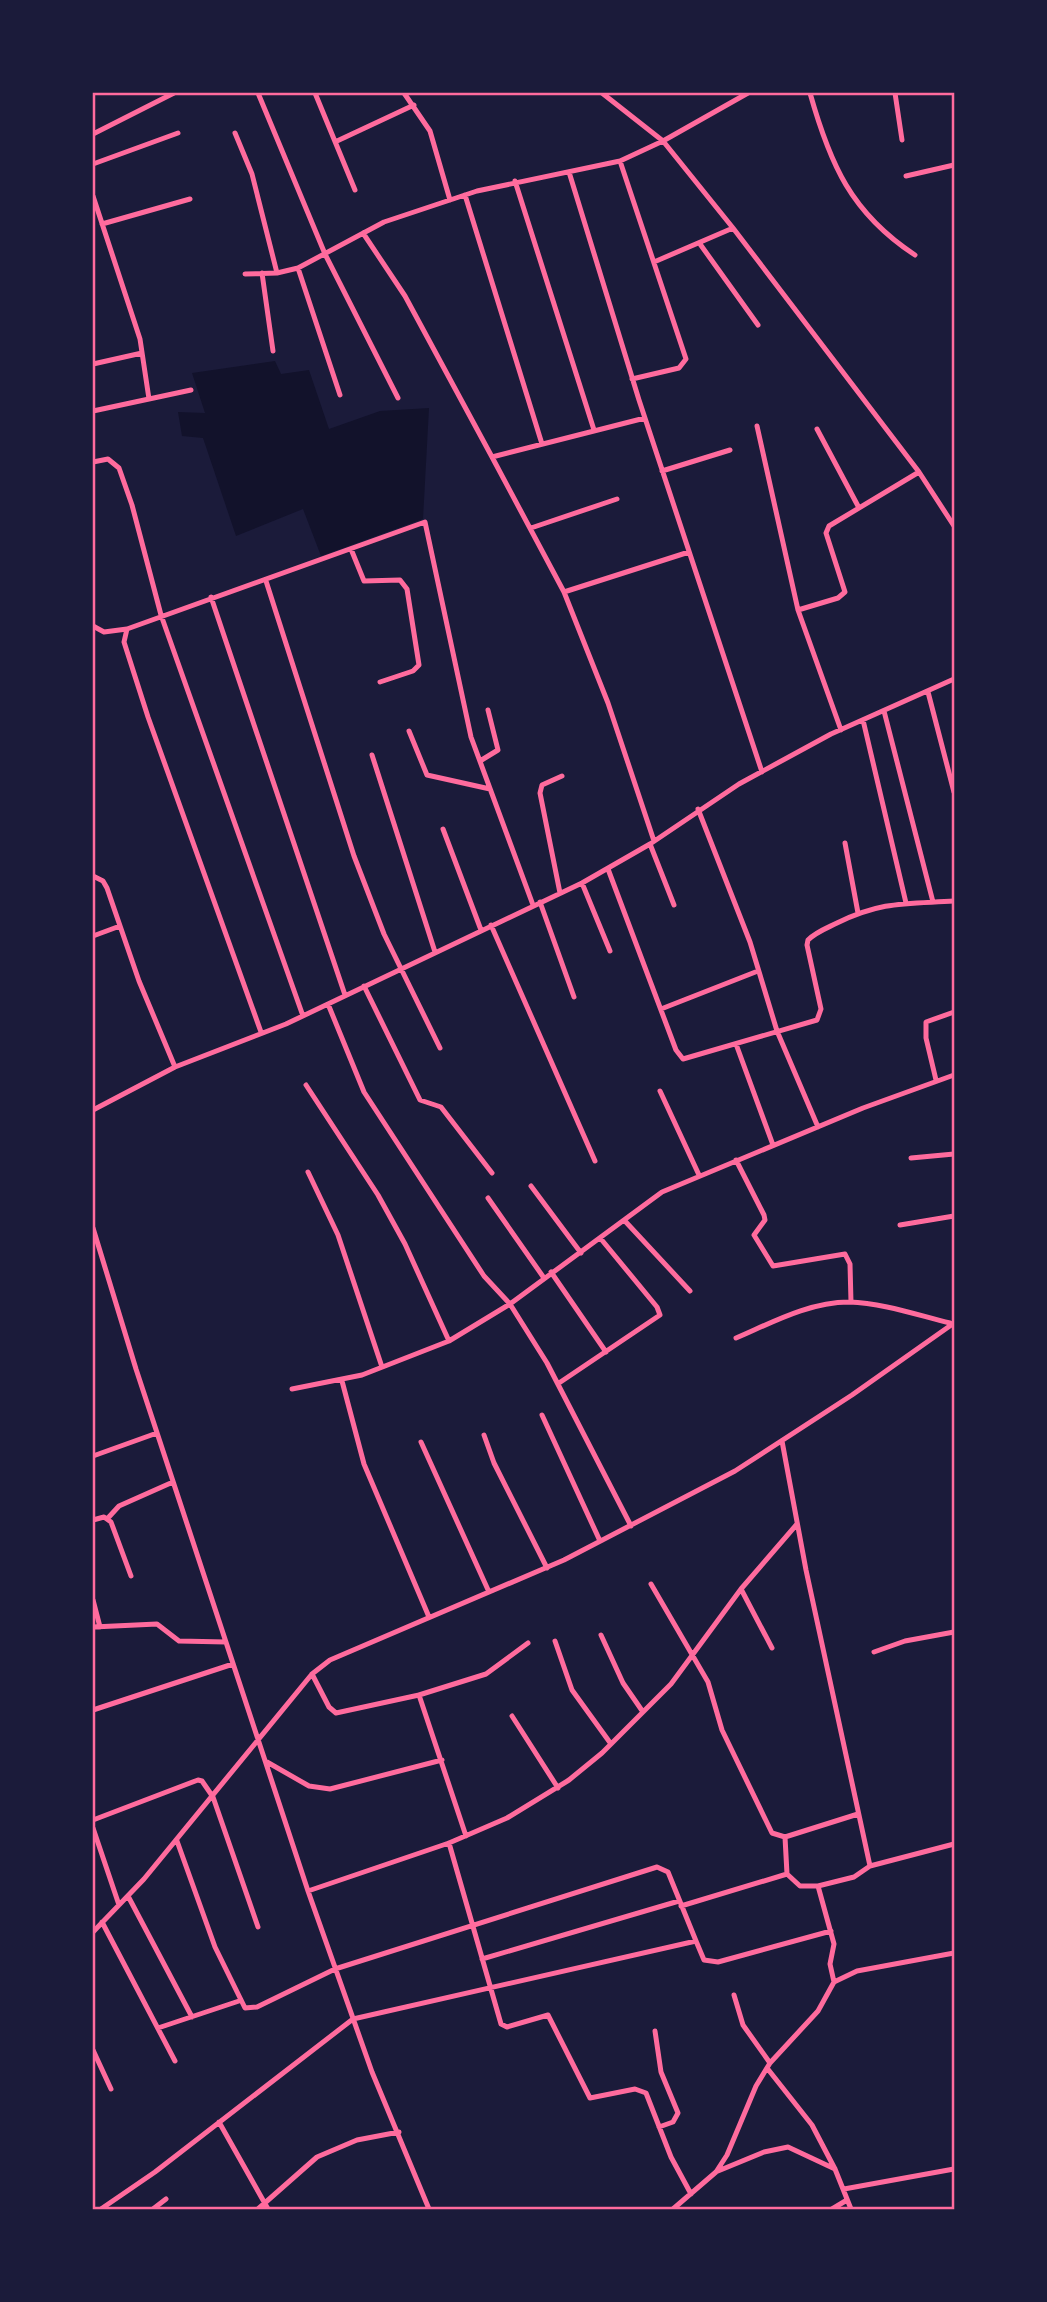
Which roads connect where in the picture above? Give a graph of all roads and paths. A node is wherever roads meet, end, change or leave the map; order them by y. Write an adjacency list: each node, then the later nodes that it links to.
1 (155, 93): 11 (street)
2 (174, 93): 11 (street)
3 (258, 93): 34 (street)
4 (315, 93): 17 (street)
5 (404, 93): 12 (street)
6 (602, 93): 18 (street)
7 (748, 93): 10 (street)
8 (810, 93): 35 (street)
9 (895, 93): 16 (street)
10 (735, 96): 18 (street)
11 (160, 101): 14 (street)
12 (414, 105): 17 (street); 29 (street)
13 (178, 133): 20 (street)
14 (93, 134)
15 (235, 134): 39 (street)
16 (902, 140)
17 (337, 141): 25 (street)
18 (663, 141): 19 (street); 31 (street)
19 (620, 161): 22 (street); 36 (street)
20 (93, 164)
21 (954, 165): 23 (street)
22 (569, 172): 24 (street); 45 (street)
23 (906, 176)
24 (515, 181): 26 (street); 54 (street)
25 (355, 190)
26 (465, 195): 29 (street); 55 (street)
27 (93, 197): 30 (street)
28 (190, 199): 30 (street)
29 (450, 200): 32 (street)
30 (102, 224): 43 (street)
31 (733, 228): 33 (street); 60 (street)
32 (363, 233): 34 (street); 57 (street)
33 (700, 244): 36 (street); 41 (street)
34 (325, 254): 37 (street); 48 (street)
35 (915, 255)
36 (654, 262): 45 (street)
37 (298, 268): 39 (street); 47 (street)
38 (262, 273): 39 (street); 40 (street); 42 (street)
39 (277, 273)
40 (245, 274)
41 (758, 325)
42 (273, 351)
43 (142, 353): 44 (street); 49 (street)
44 (93, 364)
45 (632, 379): 51 (street)
46 (191, 390): 49 (street)
47 (340, 395)
48 (398, 398)
49 (149, 399): 50 (street)
50 (93, 411)
51 (645, 418): 54 (street); 59 (street)
52 (757, 426): 70 (street)
53 (817, 429): 62 (street)
54 (594, 430): 55 (street)
55 (542, 444): 57 (street)
56 (730, 450): 59 (street)
57 (492, 457): 64 (street)
58 (93, 462): 71 (street)
59 (662, 471): 66 (street)
60 (919, 472): 62 (street); 63 (street)
61 (617, 499): 64 (street)
62 (858, 506): 70 (street)
63 (954, 526)
64 (531, 528): 68 (street)
65 (351, 549): 67 (street); 75 (street); 83 (street)
66 (689, 552): 68 (street); 84 (street)
67 (266, 581): 69 (street); 108 (street)
68 (564, 592): 90 (street)
69 (212, 597): 71 (street); 111 (street)
70 (798, 610): 80 (street)
71 (160, 615): 73 (street); 116 (street)
72 (93, 626): 73 (street)
73 (127, 629): 118 (street)
74 (954, 679): 76 (street)
75 (380, 682)
76 (928, 692): 78 (street); 87 (street)
77 (488, 710): 83 (street)
78 (884, 711): 79 (street); 97 (street)
79 (863, 720): 80 (street); 98 (street)
80 (841, 730): 84 (street)
81 (410, 731): 86 (street)
82 (372, 755): 107 (street)
83 (480, 761): 86 (street)
84 (762, 772): 88 (street)
85 (562, 776): 95 (street)
86 (490, 789): 99 (street)
87 (954, 792)
88 (698, 809): 90 (street); 109 (street)
89 (443, 830): 104 (street)
90 (652, 843): 92 (street); 100 (street)
91 (845, 844): 101 (street)
92 (608, 869): 94 (street); 114 (street)
93 (93, 876): 103 (street)
94 (582, 883): 95 (street); 106 (street)
95 (560, 893): 99 (street)
96 (954, 901): 97 (street)
97 (933, 902): 98 (street)
98 (906, 903): 101 (street)
99 (537, 904): 102 (street); 112 (street)
100 (674, 905)
101 (858, 913): 117 (street)
102 (491, 925): 104 (street); 132 (street)
103 (120, 926): 105 (street); 121 (street)
104 (481, 930): 107 (street)
105 (93, 936)
106 (610, 951)
107 (435, 953): 108 (street)
108 (402, 968): 110 (street); 120 (street)
109 (758, 971): 114 (street); 117 (street)
110 (364, 986): 111 (street); 134 (street)
111 (345, 995): 113 (street)
112 (574, 997)
113 (327, 1004): 116 (street); 148 (street)
114 (661, 1009): 119 (street)
115 (954, 1012): 123 (street)
116 (303, 1016): 118 (street)
117 (777, 1031): 119 (street); 127 (street)
118 (261, 1032): 121 (street)
119 (736, 1044): 128 (street)
120 (440, 1048)
121 (174, 1067): 126 (street)
122 (954, 1075): 123 (street)
123 (936, 1080): 127 (street)
124 (306, 1085): 151 (street)
125 (660, 1091): 135 (street)
126 (93, 1110)
127 (818, 1126): 128 (street)
128 (773, 1145): 131 (street)
129 (954, 1154): 130 (street)
130 (911, 1158)
131 (736, 1160): 135 (street); 147 (street)
132 (595, 1161)
133 (308, 1172): 153 (street)
134 (492, 1173)
135 (699, 1175): 139 (street)
136 (531, 1186): 143 (street)
137 (488, 1198): 145 (street)
138 (954, 1216): 140 (street)
139 (624, 1220): 142 (street); 146 (street)
140 (900, 1226)
141 (93, 1228): 158 (street)
142 (601, 1239): 143 (street); 152 (street)
143 (581, 1252): 144 (street)
144 (551, 1272): 145 (street); 152 (street)
145 (544, 1278): 148 (street)
146 (690, 1291)
147 (850, 1302): 149 (street); 150 (street)
148 (510, 1304): 151 (street); 155 (street)
149 (952, 1323): 160 (street)
150 (736, 1338)
151 (449, 1341): 153 (street)
152 (606, 1352): 155 (street)
153 (382, 1367): 154 (street)
154 (342, 1381): 156 (street); 175 (street)
155 (559, 1382): 167 (street)
156 (292, 1389)
157 (542, 1415): 168 (street)
158 (157, 1433): 162 (street); 163 (street)
159 (484, 1435): 169 (street)
160 (782, 1441): 166 (street); 167 (street)
161 (421, 1442): 173 (street)
162 (93, 1457)
163 (173, 1482): 164 (street); 180 (street)
164 (108, 1518): 165 (street); 170 (street)
165 (93, 1520)
166 (797, 1524): 172 (street); 197 (street)
167 (631, 1526): 168 (street)
168 (600, 1541): 169 (street)
169 (547, 1568): 173 (street)
170 (131, 1576)
171 (651, 1584): 184 (street)
172 (741, 1588): 182 (street); 184 (street)
173 (489, 1592): 175 (street)
174 (93, 1600): 176 (street)
175 (429, 1617): 186 (street)
176 (96, 1627): 180 (street)
177 (954, 1632): 183 (street)
178 (601, 1634): 189 (street)
179 (555, 1641): 192 (street)
180 (226, 1642): 185 (street)
181 (528, 1643): 187 (street)
182 (772, 1648)
183 (874, 1652)
184 (692, 1656): 189 (street); 201 (street)
185 (233, 1664): 188 (street); 191 (street)
186 (312, 1674): 187 (street); 191 (street)
187 (419, 1695): 193 (street)
188 (93, 1710)
189 (643, 1712): 192 (street)
190 (512, 1716): 195 (street)
191 (260, 1738): 194 (street); 196 (street)
192 (611, 1744): 195 (street)
193 (442, 1760): 194 (street); 200 (street)
194 (268, 1762): 208 (street)
195 (558, 1788): 200 (street)
196 (214, 1797): 198 (street); 202 (street); 214 (street)
197 (858, 1814): 201 (street); 205 (street)
198 (93, 1820)
199 (93, 1828): 211 (street)
200 (466, 1836): 203 (street)
201 (785, 1837): 206 (street)
202 (177, 1841): 209 (street); 224 (street)
203 (449, 1843): 208 (street); 213 (street)
204 (954, 1844): 205 (street)
205 (870, 1866): 207 (street)
206 (787, 1874): 207 (street); 210 (street)
207 (818, 1886): 215 (street)
208 (308, 1891): 220 (street)
209 (128, 1896): 211 (street); 225 (street)
210 (680, 1904): 213 (street); 217 (street); 219 (street)
211 (119, 1905): 212 (street)
212 (102, 1922): 216 (street); 227 (street)
213 (472, 1926): 219 (street); 220 (street)
214 (258, 1927)
215 (831, 1931): 217 (street); 221 (street)
216 (93, 1932)
217 (696, 1941): 222 (street)
218 (954, 1952): 221 (street)
219 (482, 1959): 222 (street)
220 (335, 1969): 224 (street); 226 (street)
221 (834, 1982): 231 (street)
222 (490, 1988): 226 (street); 234 (street)
223 (734, 1995): 231 (street)
224 (239, 2001): 225 (street)
225 (192, 2017): 227 (street)
226 (353, 2019): 233 (street); 235 (street)
227 (158, 2028): 230 (street)
228 (654, 2031): 234 (street)
229 (93, 2050): 232 (street)
230 (175, 2061)
231 (769, 2066): 236 (street); 238 (street)
232 (111, 2089)
233 (219, 2122): 243 (street); 244 (street)
234 (659, 2127): 240 (street)
235 (398, 2132): 243 (street); 247 (street)
236 (835, 2169): 238 (street); 239 (street)
237 (954, 2169): 239 (street)
238 (716, 2172): 240 (street)
239 (844, 2189): 242 (street)
240 (691, 2194): 248 (street)
241 (166, 2199): 245 (street)
242 (847, 2200): 249 (street); 250 (street)
243 (267, 2207): 246 (street)
244 (101, 2209)
245 (153, 2209)
246 (258, 2209)
247 (429, 2209)
248 (673, 2209)
249 (832, 2209)
250 (851, 2209)

